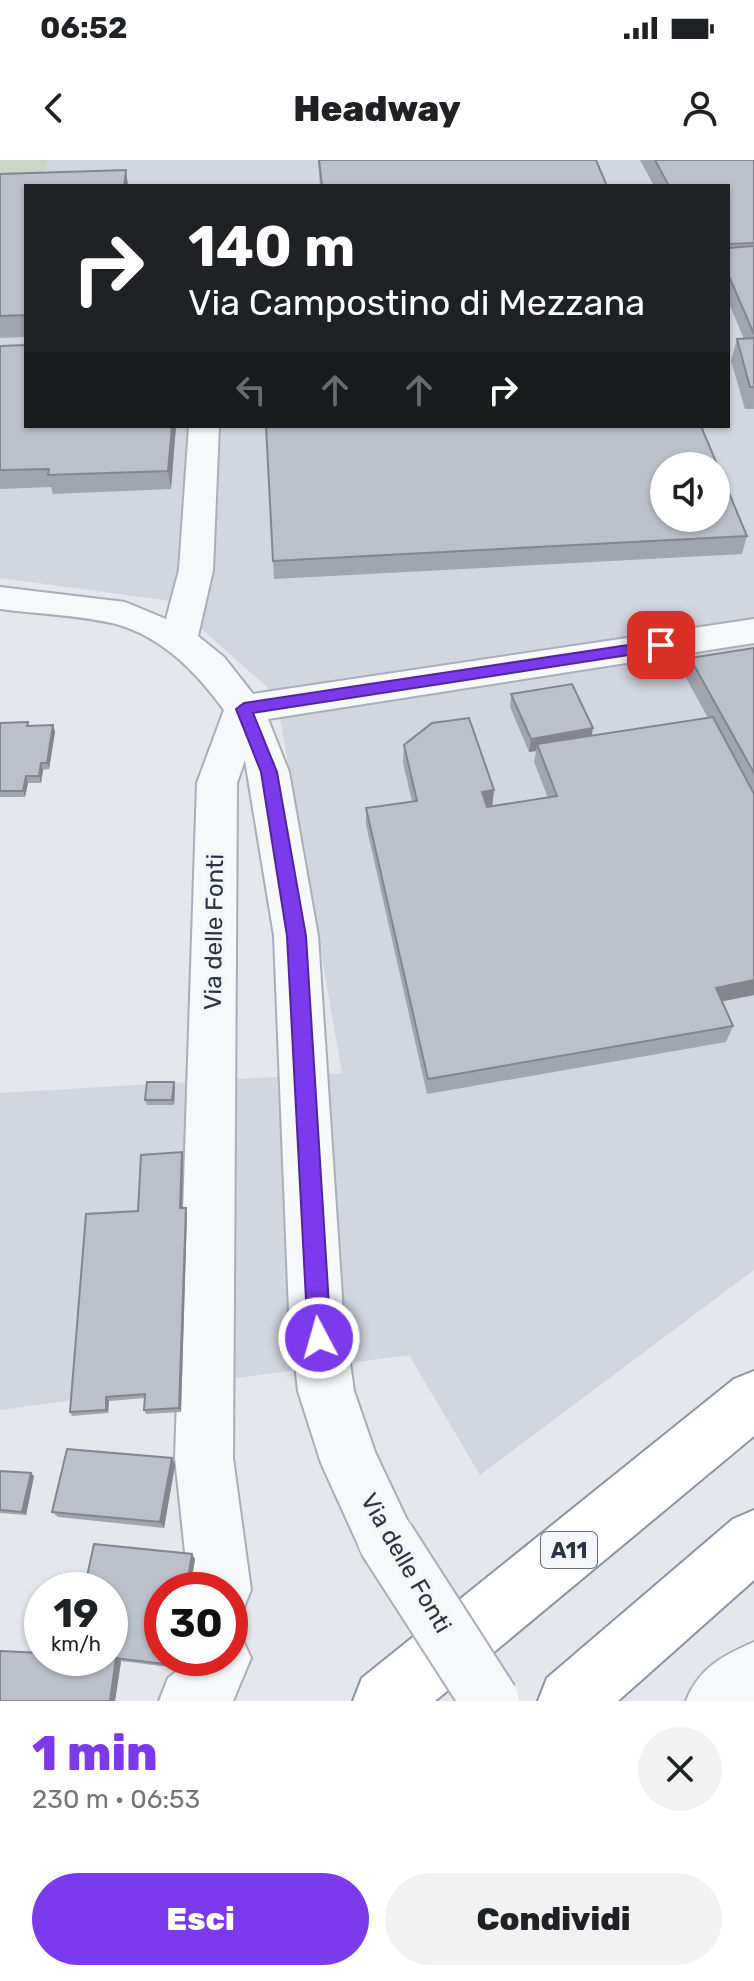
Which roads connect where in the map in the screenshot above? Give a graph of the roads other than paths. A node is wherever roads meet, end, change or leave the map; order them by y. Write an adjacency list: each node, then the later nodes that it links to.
1 (204, 428): 4 (street)
2 (0, 598): 4 (street, Via delle Fonti)
3 (754, 631): 5 (street)
4 (179, 640): 5 (street, Via delle Fonti)
5 (244, 709): 8 (street, Via delle Fonti); 13 (street, Via delle Fonti, bridge)
6 (754, 1399): 12 (highway, A11)
7 (754, 1540): 14 (highway)
8 (218, 1572)
9 (754, 1674): 15 (street)
10 (211, 1676): 11 (street)
11 (191, 1701)
12 (385, 1701)
13 (490, 1701)
14 (570, 1701)
15 (718, 1701)

